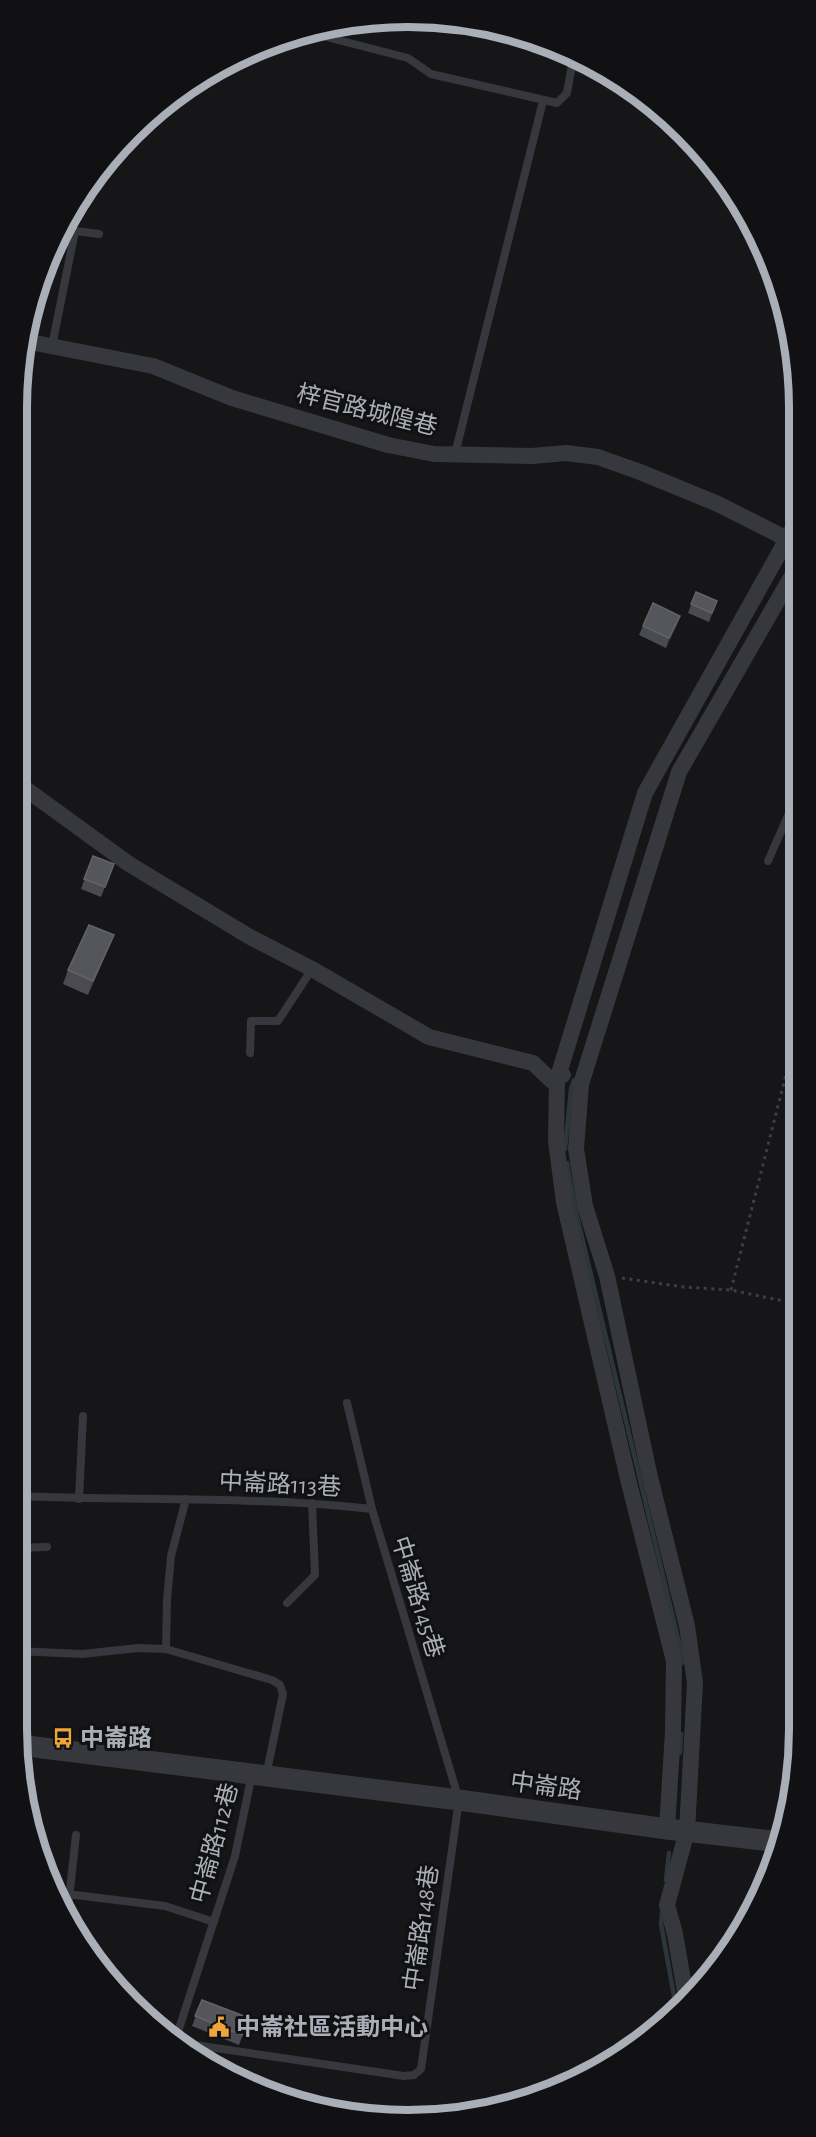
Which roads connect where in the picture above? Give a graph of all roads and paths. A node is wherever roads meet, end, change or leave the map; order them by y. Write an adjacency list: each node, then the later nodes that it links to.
1 (324, 36): 3 (lane)
2 (572, 64): 3 (lane)
3 (543, 101): 7 (lane)
4 (99, 234): 6 (lane)
5 (33, 342): 6 (street, 梓官路城隍巷)
6 (52, 346): 7 (street, 梓官路城隍巷)
7 (455, 454): 8 (street, 梓官路城隍巷)
8 (789, 541)
9 (789, 546): 12 (street)
10 (789, 581): 12 (street)
11 (27, 790): 15 (street)
12 (657, 797): 18 (street); 18 (street)
13 (789, 813): 14 (lane)
14 (768, 861)
15 (312, 969): 16 (lane); 18 (street)
16 (250, 1053)
17 (789, 1063): 20 (path)
18 (570, 1079): 19 (street); 24 (street)
19 (607, 1276): 20 (path); 24 (street)
20 (731, 1290): 21 (path)
21 (789, 1302)
22 (347, 1403): 29 (lane, 中崙路145巷)
23 (83, 1416): 26 (lane)
24 (638, 1476): 38 (street)
25 (27, 1497): 26 (lane, 中崙路113巷)
26 (80, 1499): 27 (lane, 中崙路113巷)
27 (186, 1499): 28 (lane, 中崙路113巷); 33 (lane, 中崙路113巷)
28 (312, 1503): 29 (lane, 中崙路113巷); 32 (lane)
29 (372, 1509): 37 (lane, 中崙路145巷)
30 (47, 1547): 31 (lane)
31 (27, 1548)
32 (287, 1604)
33 (166, 1649): 34 (lane); 36 (lane)
34 (27, 1652)
35 (28, 1745): 36 (street, 中崙路)
36 (259, 1775): 37 (street, 中崙路); 44 (lane, 中崙路112巷)
37 (459, 1800): 38 (street, 中崙路); 47 (lane, 中崙路148巷)
38 (677, 1830): 40 (street, 中崙路); 45 (street)
39 (76, 1835): 42 (lane)
40 (772, 1841)
41 (64, 1894): 42 (lane, 中崙路112巷)
42 (69, 1894): 43 (lane); 44 (lane, 中崙路112巷)
43 (68, 1902)
44 (214, 1922): 46 (lane, 中崙路112巷)
45 (685, 1990)
46 (178, 2032)
47 (194, 2045)

